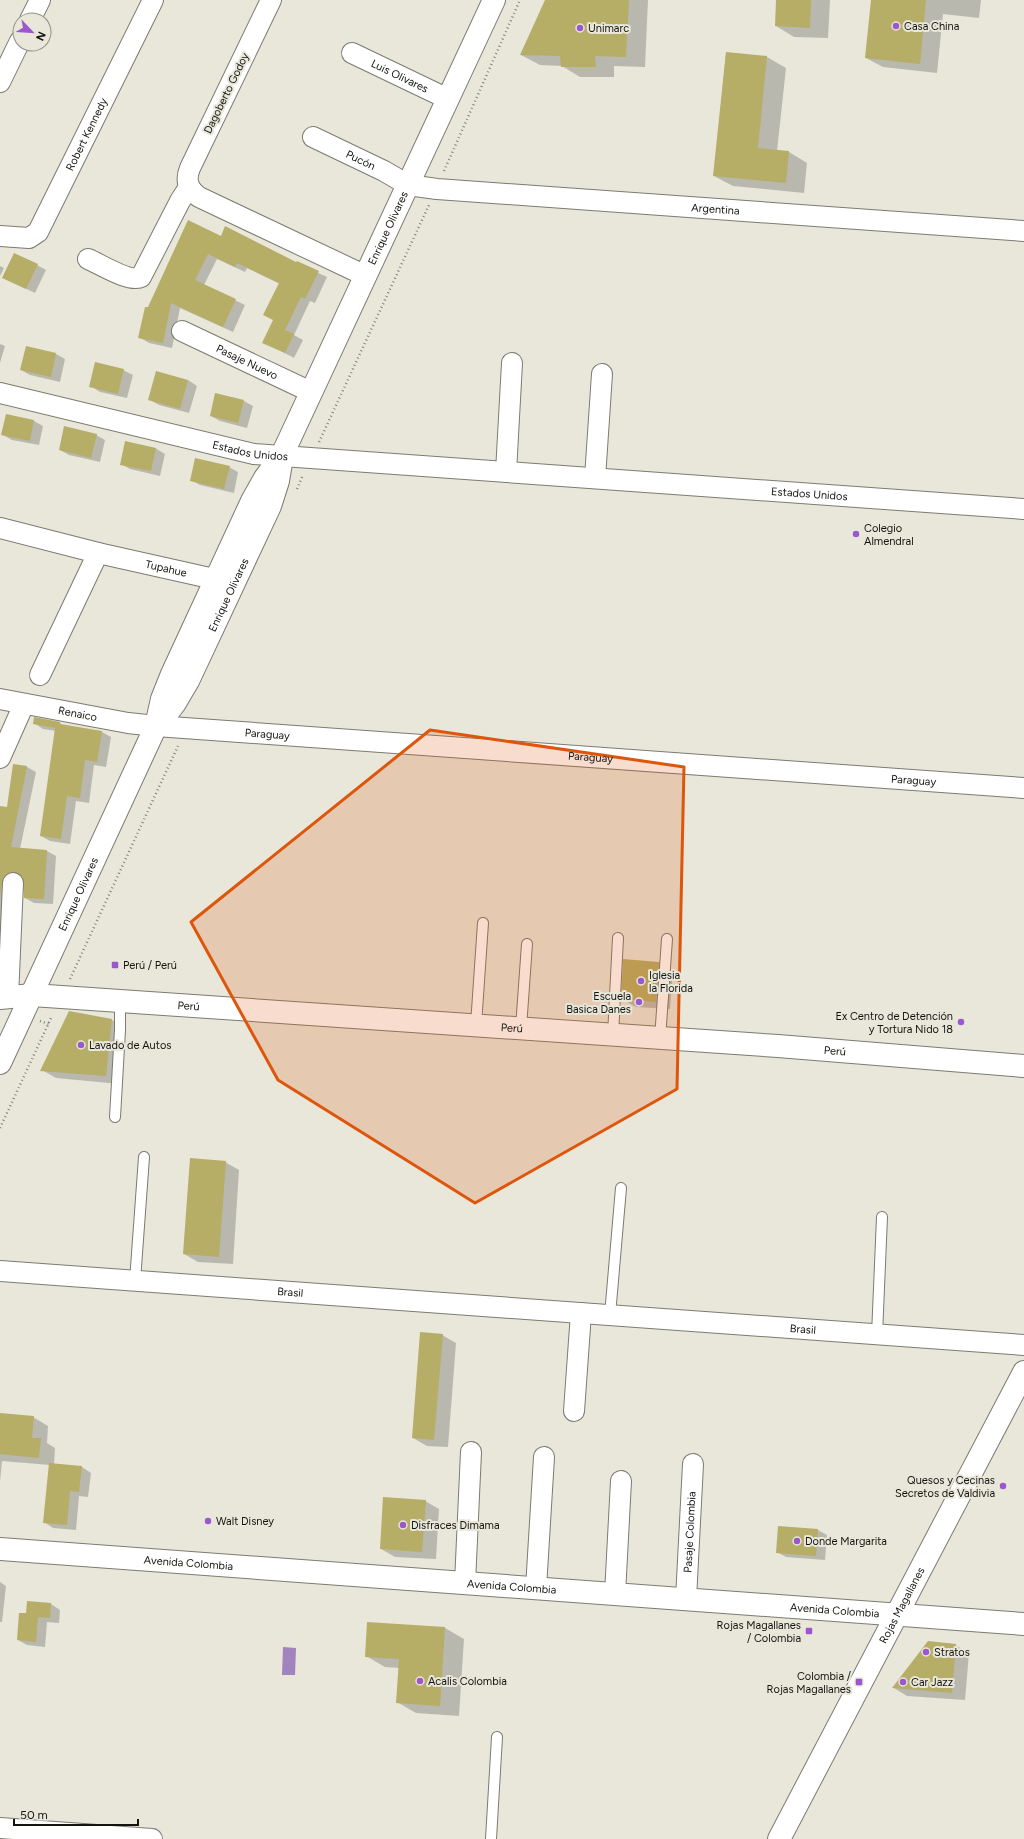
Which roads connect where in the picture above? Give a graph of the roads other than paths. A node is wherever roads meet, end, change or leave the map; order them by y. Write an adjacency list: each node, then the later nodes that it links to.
1 (40, 0): 5 (street)
2 (153, 0): 14 (street, Robert Kennedy)
3 (271, 0): 12 (street, Dagoberto Godoy)
4 (494, 0): 9 (main road, Enrique Olivares)
5 (34, 12)
6 (15, 52): 8 (street)
7 (352, 53): 9 (street, Luis Olivares)
8 (0, 82)
9 (448, 99): 11 (main road, Enrique Olivares)
10 (313, 137): 11 (street, Pucón)
11 (408, 185): 13 (street, Argentina); 16 (main road, Enrique Olivares)
12 (189, 187): 15 (street, Dagoberto Godoy); 16 (street)
13 (1024, 231)
14 (0, 236)
15 (88, 259)
16 (366, 276): 20 (main road, Enrique Olivares)
17 (182, 331): 20 (street, Pasaje Nuevo)
18 (512, 363): 23 (street)
19 (602, 374): 24 (street)
20 (311, 392): 22 (main road, Enrique Olivares)
21 (0, 393): 22 (street, Estados Unidos)
22 (282, 455): 23 (street, Estados Unidos); 28 (main road, Enrique Olivares)
23 (506, 472): 24 (street, Estados Unidos)
24 (595, 478): 25 (street, Estados Unidos)
25 (1024, 509)
26 (0, 528): 27 (street, Tupahue)
27 (98, 553): 28 (street, Tupahue); 29 (street)
28 (224, 582): 32 (main road, Enrique Olivares)
29 (40, 675)
30 (0, 699): 31 (street, Renaico)
31 (24, 704): 32 (street, Renaico); 33 (street)
32 (156, 726): 34 (street, Paraguay); 40 (main road, Enrique Olivares)
33 (0, 758)
34 (1024, 788)
35 (13, 883): 41 (street)
36 (483, 923): 43 (lane)
37 (618, 938): 45 (lane)
38 (667, 940): 46 (lane)
39 (527, 944): 44 (lane)
40 (32, 995): 41 (main road, Perú); 42 (main road, Perú); 47 (main road, Enrique Olivares)
41 (4, 998)
42 (120, 1001): 43 (main road, Perú); 49 (lane)
43 (476, 1025): 44 (main road, Perú)
44 (521, 1028): 45 (main road, Perú)
45 (613, 1035): 46 (main road, Perú)
46 (660, 1039): 48 (main road, Perú)
47 (0, 1063)
48 (1024, 1066)
49 (115, 1117)
50 (144, 1157): 54 (lane)
51 (621, 1188): 56 (lane)
52 (882, 1217): 57 (lane)
53 (0, 1271): 54 (street, Brasil)
54 (135, 1280): 55 (street, Brasil)
55 (581, 1313): 56 (street, Brasil); 60 (street)
56 (610, 1315): 57 (street, Brasil)
57 (876, 1335): 58 (street, Brasil)
58 (1024, 1345)
59 (1024, 1372): 70 (main road, Rojas Magallanes)
60 (574, 1411)
61 (471, 1452): 66 (street)
62 (544, 1456): 67 (street)
63 (693, 1464): 69 (street, Pasaje Colombia)
64 (621, 1481): 68 (street)
65 (0, 1550): 66 (main road, Avenida Colombia)
66 (465, 1583): 67 (main road, Avenida Colombia)
67 (536, 1588): 68 (main road, Avenida Colombia)
68 (615, 1594): 69 (main road, Avenida Colombia)
69 (686, 1599): 70 (main road, Avenida Colombia)
70 (897, 1614): 71 (main road, Avenida Colombia); 76 (main road, Rojas Magallanes)
71 (1024, 1624)
72 (497, 1737): 75 (lane)
73 (0, 1828): 74 (street)
74 (152, 1839)
75 (491, 1839)
76 (779, 1839)

